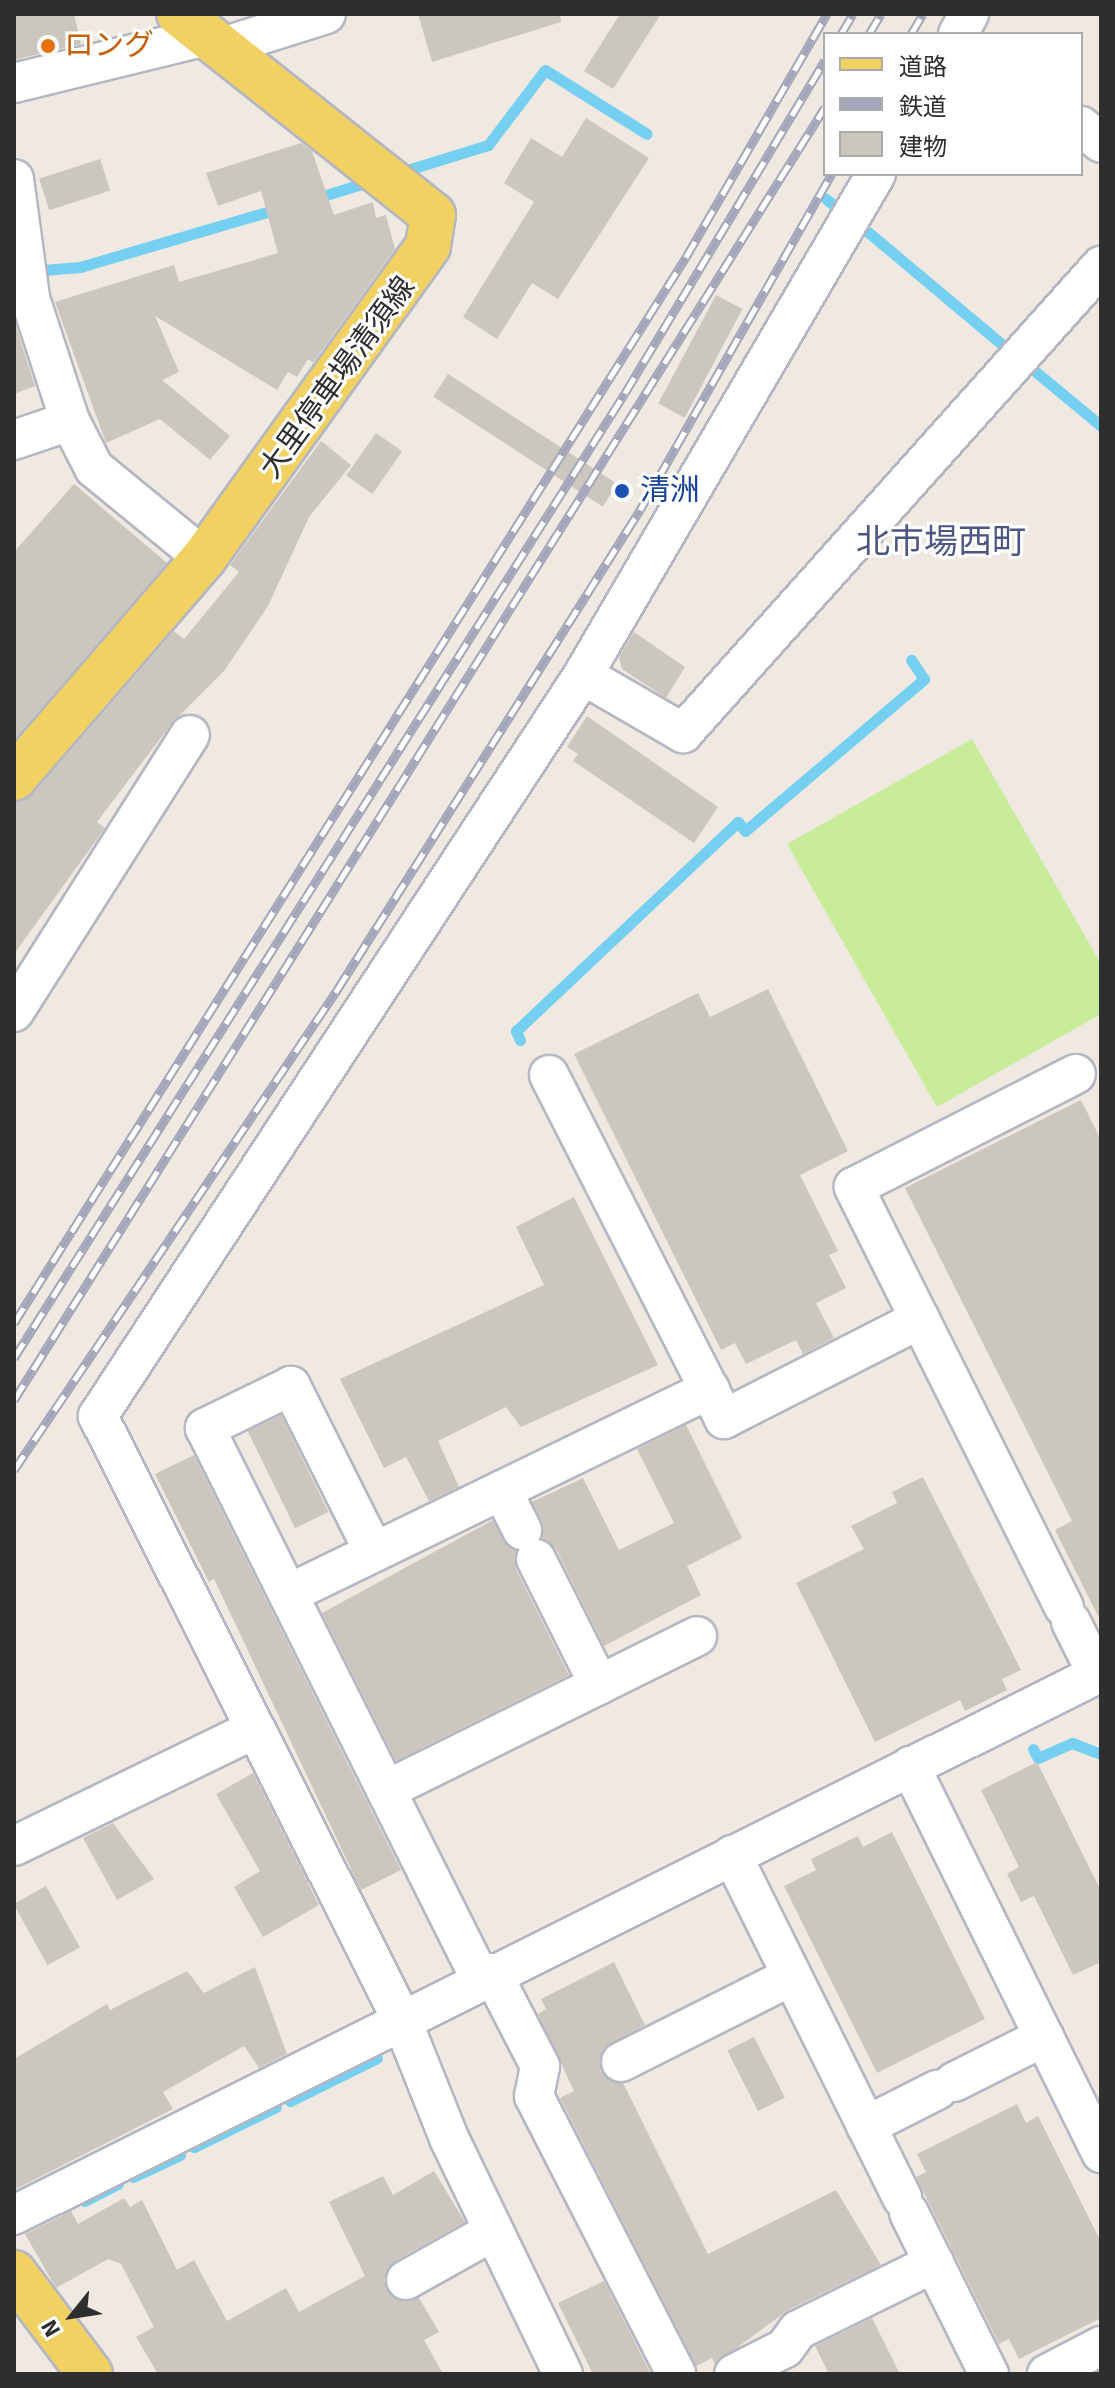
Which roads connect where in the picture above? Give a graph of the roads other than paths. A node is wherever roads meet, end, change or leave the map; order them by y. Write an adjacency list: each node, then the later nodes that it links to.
1 (326, 14): 2 (street)
2 (213, 28): 3 (street); 11 (main road, 大里停車場清須線)
3 (14, 83)
4 (1083, 128): 5 (street)
5 (1101, 143)
6 (875, 176): 12 (street)
7 (14, 179): 9 (street)
8 (1101, 266): 12 (street)
9 (70, 421): 10 (street); 11 (street)
10 (14, 440)
11 (204, 558): 14 (main road, 大里停車場清須線)
12 (583, 675): 26 (street)
13 (190, 735): 15 (street)
14 (14, 778)
15 (14, 1012)
16 (1076, 1074): 18 (street)
17 (549, 1075): 19 (street)
18 (920, 1319): 19 (street); 24 (street)
19 (710, 1389): 20 (street)
20 (502, 1490): 21 (street); 25 (street)
21 (374, 1552): 22 (street); 22 (street)
22 (288, 1594): 28 (street)
23 (697, 1636): 25 (street)
24 (1099, 1673): 27 (street)
25 (599, 1685): 28 (street)
26 (255, 1729): 29 (street); 33 (street)
27 (910, 1766): 30 (street); 34 (street)
28 (386, 1790): 31 (street)
29 (14, 1846)
30 (732, 1855): 31 (street); 32 (street)
31 (486, 1976): 33 (street); 47 (street)
32 (792, 1976): 35 (street); 37 (street)
33 (401, 2018): 39 (street); 40 (street)
34 (1044, 2037): 36 (street); 37 (street)
35 (621, 2062)
36 (1092, 2112): 38 (street)
37 (866, 2126): 41 (street)
38 (1101, 2153)
39 (14, 2215)
40 (492, 2232): 43 (street); 46 (street)
41 (934, 2263): 48 (street); 49 (street)
42 (14, 2273): 45 (main road)
43 (406, 2280)
44 (1101, 2346): 50 (street)
45 (90, 2374)
46 (563, 2374)
47 (676, 2374)
48 (734, 2374)
49 (989, 2374)
50 (1047, 2374)

